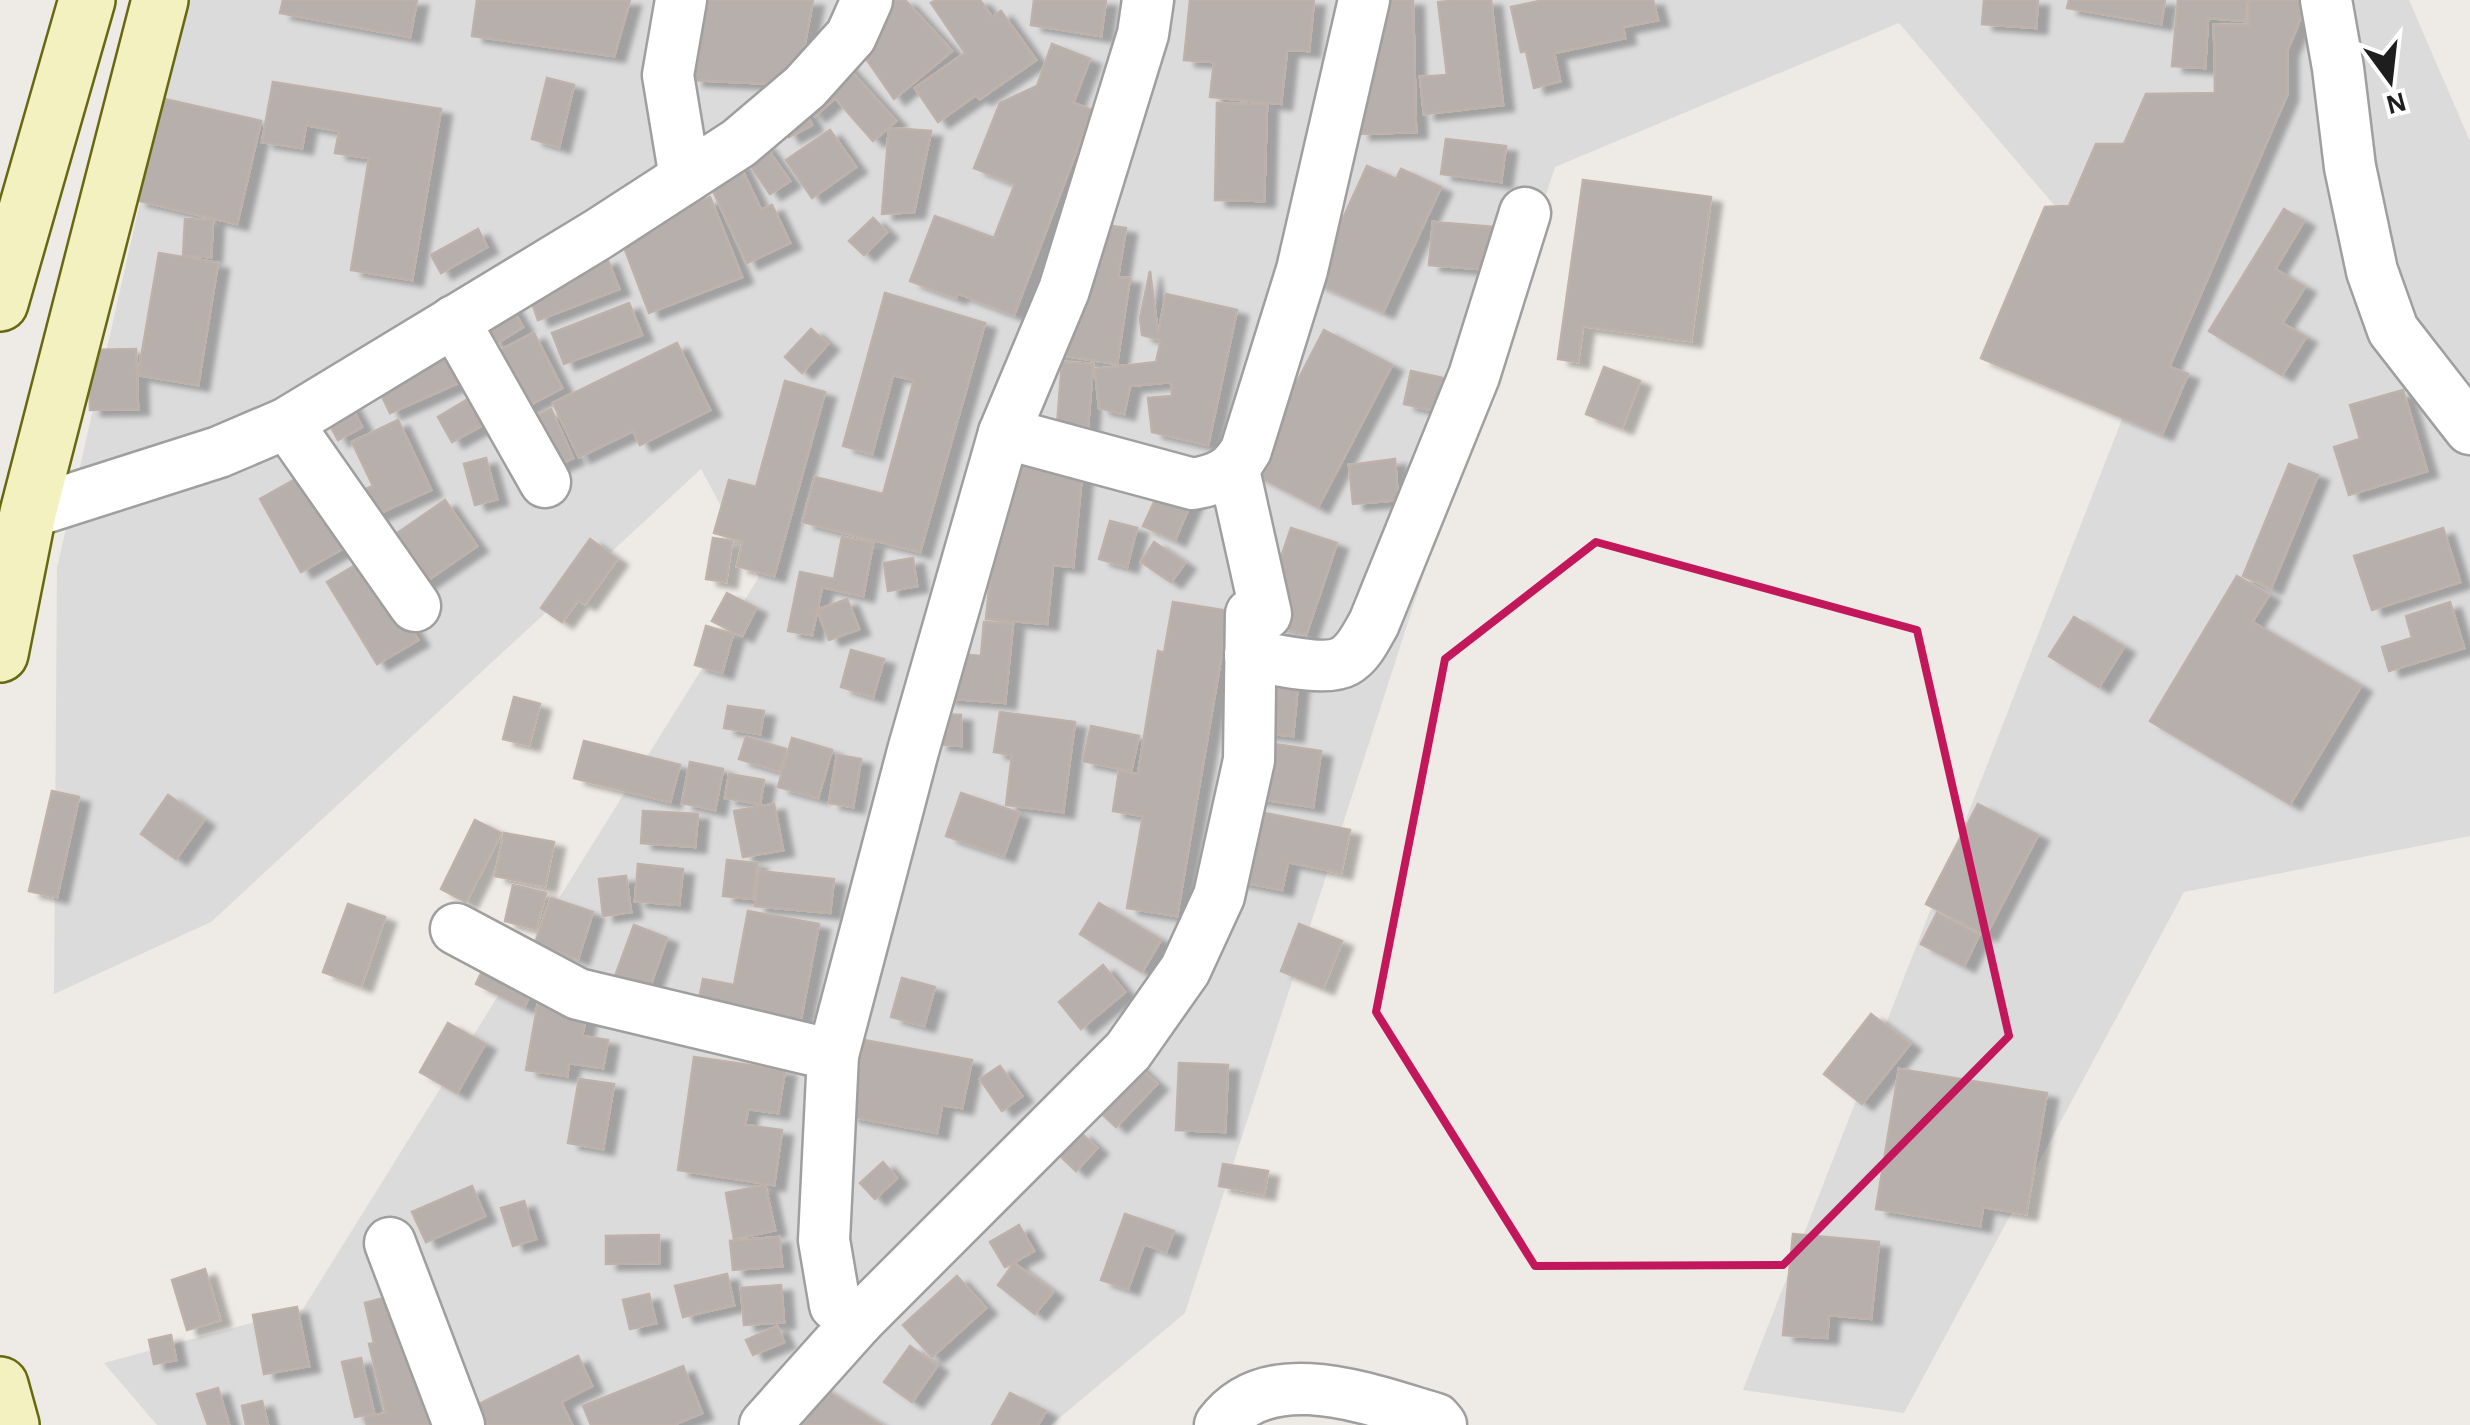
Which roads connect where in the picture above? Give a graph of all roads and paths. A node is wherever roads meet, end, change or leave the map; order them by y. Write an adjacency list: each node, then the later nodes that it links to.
1 (88, 0): 10 (main road)
2 (160, 0): 17 (main road)
3 (681, 0): 8 (street)
4 (868, 0): 8 (street)
5 (1148, 0): 14 (street)
6 (1364, 0): 15 (street)
7 (2326, 0): 13 (street)
8 (685, 178): 11 (street)
9 (1526, 213): 19 (street)
10 (0, 303)
11 (454, 322): 12 (street); 16 (street)
12 (287, 424): 17 (street); 18 (street)
13 (2470, 429)
14 (1004, 433): 15 (street); 22 (street)
15 (1234, 470): 19 (street)
16 (545, 482)
17 (28, 513): 20 (main road)
18 (415, 606)
19 (1256, 628): 24 (street)
20 (0, 654)
21 (456, 928): 22 (street)
22 (833, 1054): 24 (street)
23 (390, 1243): 27 (street)
24 (858, 1320): 28 (street)
25 (0, 1384): 26 (main road)
26 (11, 1425)
27 (459, 1425)
28 (765, 1425)
29 (1220, 1425): 30 (street)
30 (1441, 1425)

